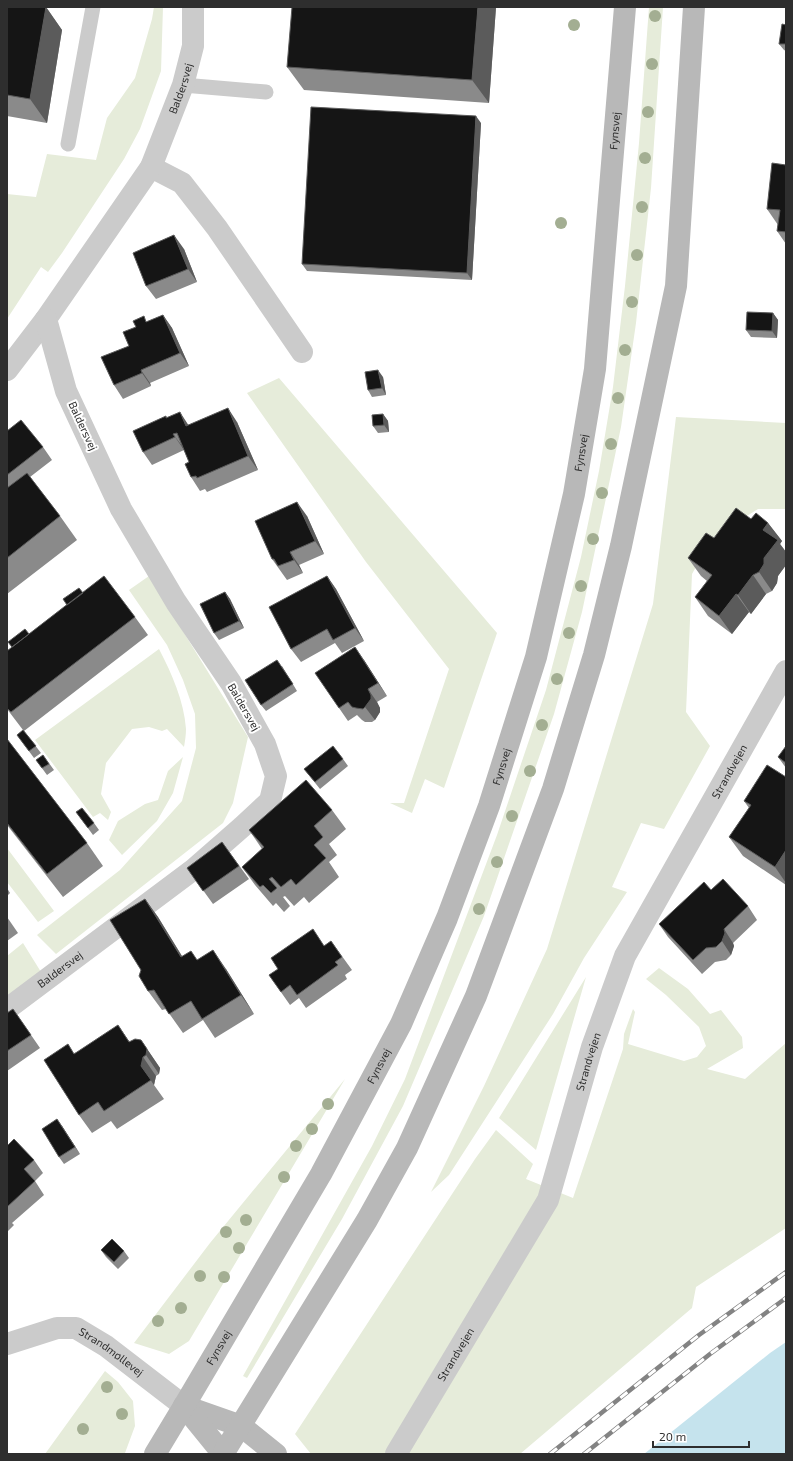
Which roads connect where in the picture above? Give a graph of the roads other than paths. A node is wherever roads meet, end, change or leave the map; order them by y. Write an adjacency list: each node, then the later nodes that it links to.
1 (94, 7): 7 (lane)
2 (193, 7): 5 (street, Baldersvej)
3 (625, 7): 15 (main road, Fynsvej)
4 (694, 7): 16 (main road)
5 (183, 85): 6 (lane); 8 (street, Baldersvej)
6 (266, 92)
7 (68, 144)
8 (151, 167): 9 (street, Baldersvej); 10 (street)
9 (46, 319): 11 (street, Baldersvej); 13 (street, Baldersvej)
10 (302, 352)
11 (7, 370)
12 (786, 671): 20 (street, Strandvejen)
13 (7, 1009)
14 (7, 1344): 15 (street, Strandmøllevej)
15 (184, 1406): 16 (main road); 17 (main road, Fynsvej); 18 (main road)
16 (241, 1426): 18 (main road); 19 (main road)
17 (154, 1454)
18 (223, 1454)
19 (276, 1454)
20 (396, 1454)

